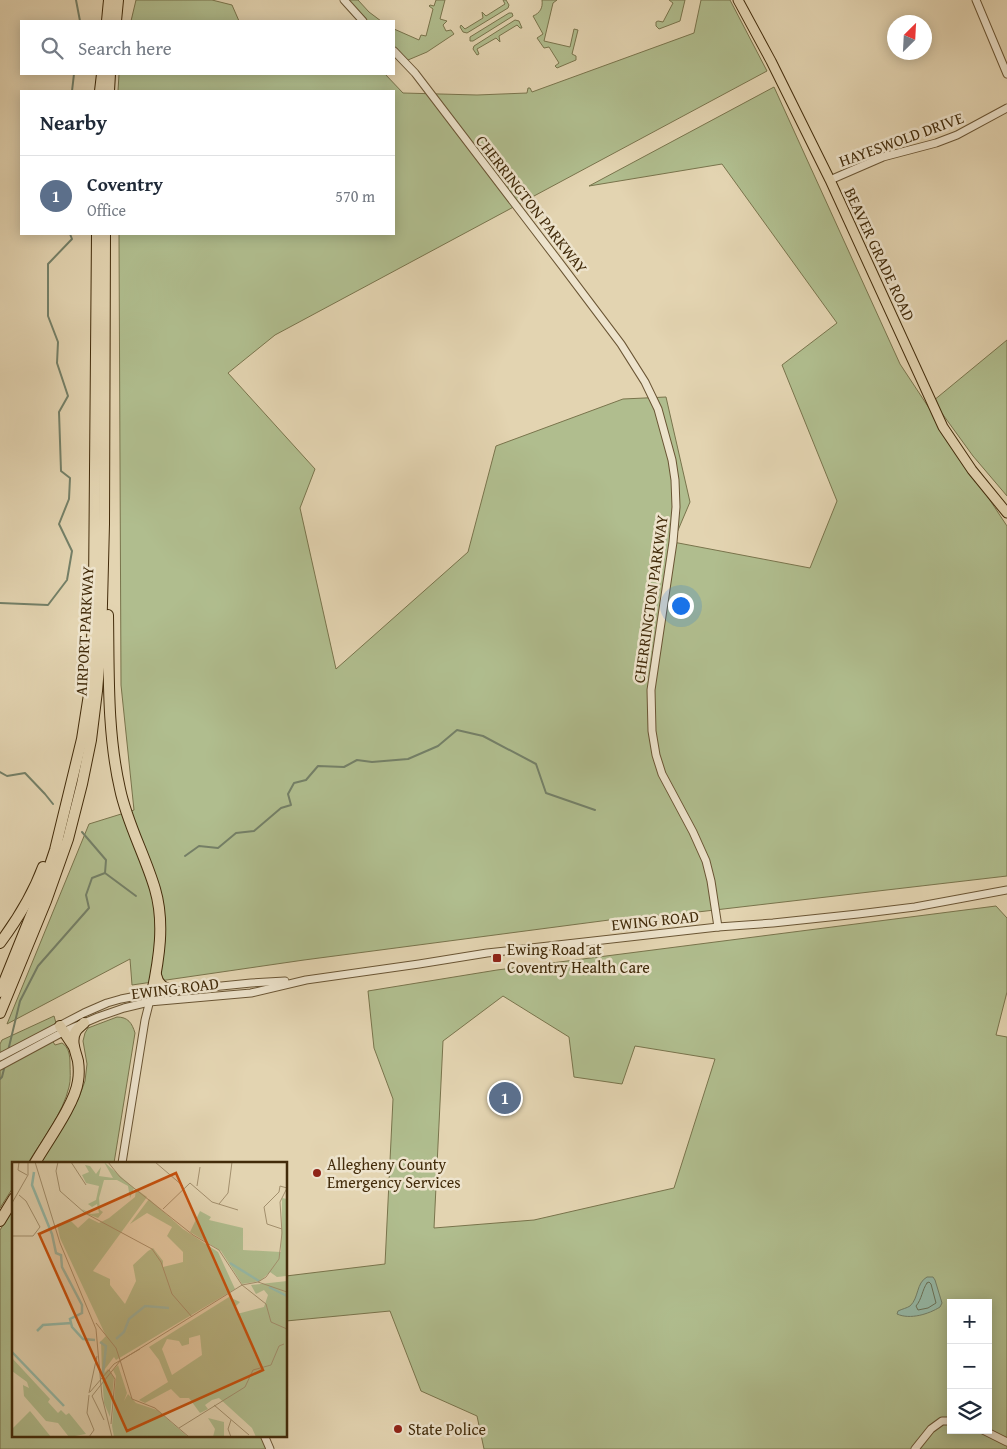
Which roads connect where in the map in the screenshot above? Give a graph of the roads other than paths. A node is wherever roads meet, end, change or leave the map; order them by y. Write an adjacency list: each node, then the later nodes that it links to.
1 (110, 0): 6 (highway)
2 (118, 0): 7 (highway)
3 (344, 0): 8 (street)
4 (738, 0): 16 (main road, BEAVER GRADE ROAD)
5 (976, 0): 10 (street)
6 (107, 20)
7 (116, 20)
8 (362, 20)
9 (395, 53): 23 (street, CHERRINGTON PARKWAY)
10 (1007, 74)
11 (102, 75): 13 (highway)
12 (110, 75): 14 (highway)
13 (100, 90)
14 (108, 90)
15 (1007, 108): 16 (street, HAYESWOLD DRIVE)
16 (830, 180): 19 (main road, BEAVER GRADE ROAD)
17 (97, 235): 21 (highway, AIRPORT PARKWAY)
18 (105, 235): 20 (highway, AIRPORT PARKWAY)
19 (1007, 513)
20 (104, 524): 25 (highway); 30 (highway, AIRPORT PARKWAY)
21 (65, 810): 24 (highway); 28 (highway, AIRPORT PARKWAY)
22 (1007, 890): 23 (street, EWING ROAD)
23 (718, 927): 26 (street, EWING ROAD)
24 (0, 944)
25 (156, 975): 27 (highway); 29 (highway)
26 (306, 980): 27 (street, EWING ROAD); 29 (street, EWING ROAD)
27 (173, 991): 29 (street, EWING ROAD)
28 (0, 992)
29 (151, 998): 31 (street, EWING ROAD); 32 (street, EWING ROAD); 38 (street)
30 (0, 1013)
31 (84, 1023): 32 (street, EWING ROAD); 34 (highway)
32 (62, 1029): 33 (street, EWING ROAD); 34 (highway)
33 (50, 1035): 35 (street, EWING ROAD); 36 (street, EWING ROAD)
34 (74, 1048): 37 (highway)
35 (0, 1057)
36 (0, 1066)
37 (36, 1162)
38 (122, 1162)
39 (12, 1201): 40 (highway)
40 (0, 1221)
41 (947, 1421): 46 (street)
42 (991, 1434): 44 (street)
43 (264, 1436): 45 (street)
44 (1007, 1442)
45 (270, 1449)
46 (915, 1449)

